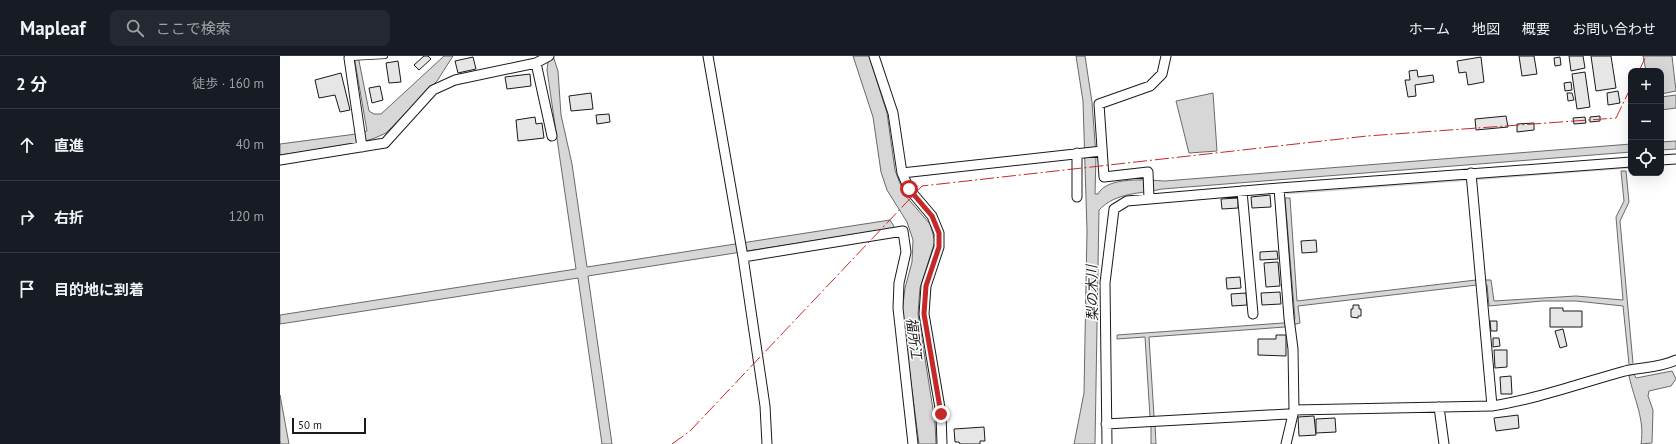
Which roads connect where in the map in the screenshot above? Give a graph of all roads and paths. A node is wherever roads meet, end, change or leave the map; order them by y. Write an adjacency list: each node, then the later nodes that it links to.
1 (385, 56): 5 (lane)
2 (708, 56): 21 (street)
3 (874, 56): 15 (street)
4 (1166, 56): 9 (street)
5 (349, 58): 8 (street)
6 (543, 59): 7 (street); 8 (street)
7 (552, 136)
8 (362, 147): 12 (street)
9 (1102, 151): 10 (street); 20 (street)
10 (1077, 154): 15 (street); 19 (street)
11 (1676, 159): 13 (street)
12 (280, 160)
13 (1664, 160)
14 (1628, 162): 16 (street)
15 (902, 173): 30 (street)
16 (1471, 178): 17 (street); 24 (street)
17 (1279, 188): 18 (street); 26 (street)
18 (1242, 191): 20 (street); 22 (street)
19 (1077, 197)
20 (1149, 199): 27 (street)
21 (743, 257): 28 (street); 29 (street)
22 (1253, 314)
23 (1676, 360): 24 (street)
24 (1492, 406): 25 (street)
25 (1439, 407): 26 (street); 33 (street)
26 (1293, 413): 27 (street); 32 (street)
27 (1106, 424): 31 (street)
28 (767, 444)
29 (913, 444)
30 (942, 444)
31 (1107, 444)
32 (1286, 444)
33 (1444, 444)

